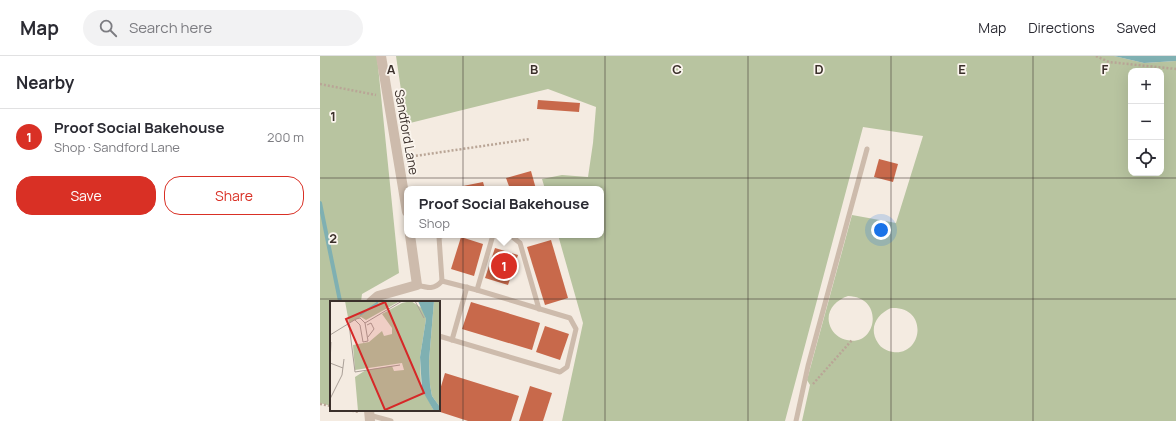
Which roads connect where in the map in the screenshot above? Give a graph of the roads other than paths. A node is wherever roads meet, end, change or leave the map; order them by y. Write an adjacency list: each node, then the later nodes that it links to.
1 (381, 56): 3 (street, Sandford Lane)
2 (867, 149): 18 (lane)
3 (404, 192)
4 (410, 238): 9 (street)
5 (439, 238): 8 (lane)
6 (492, 238): 11 (lane)
7 (514, 238): 13 (lane)
8 (442, 281): 9 (lane); 10 (lane)
9 (418, 285): 12 (street)
10 (468, 287): 11 (lane); 15 (lane)
11 (477, 290): 13 (lane)
12 (372, 301)
13 (539, 309): 15 (lane)
14 (440, 336): 15 (lane)
15 (452, 340)
16 (369, 415): 17 (lane)
17 (391, 421)
18 (796, 421)

